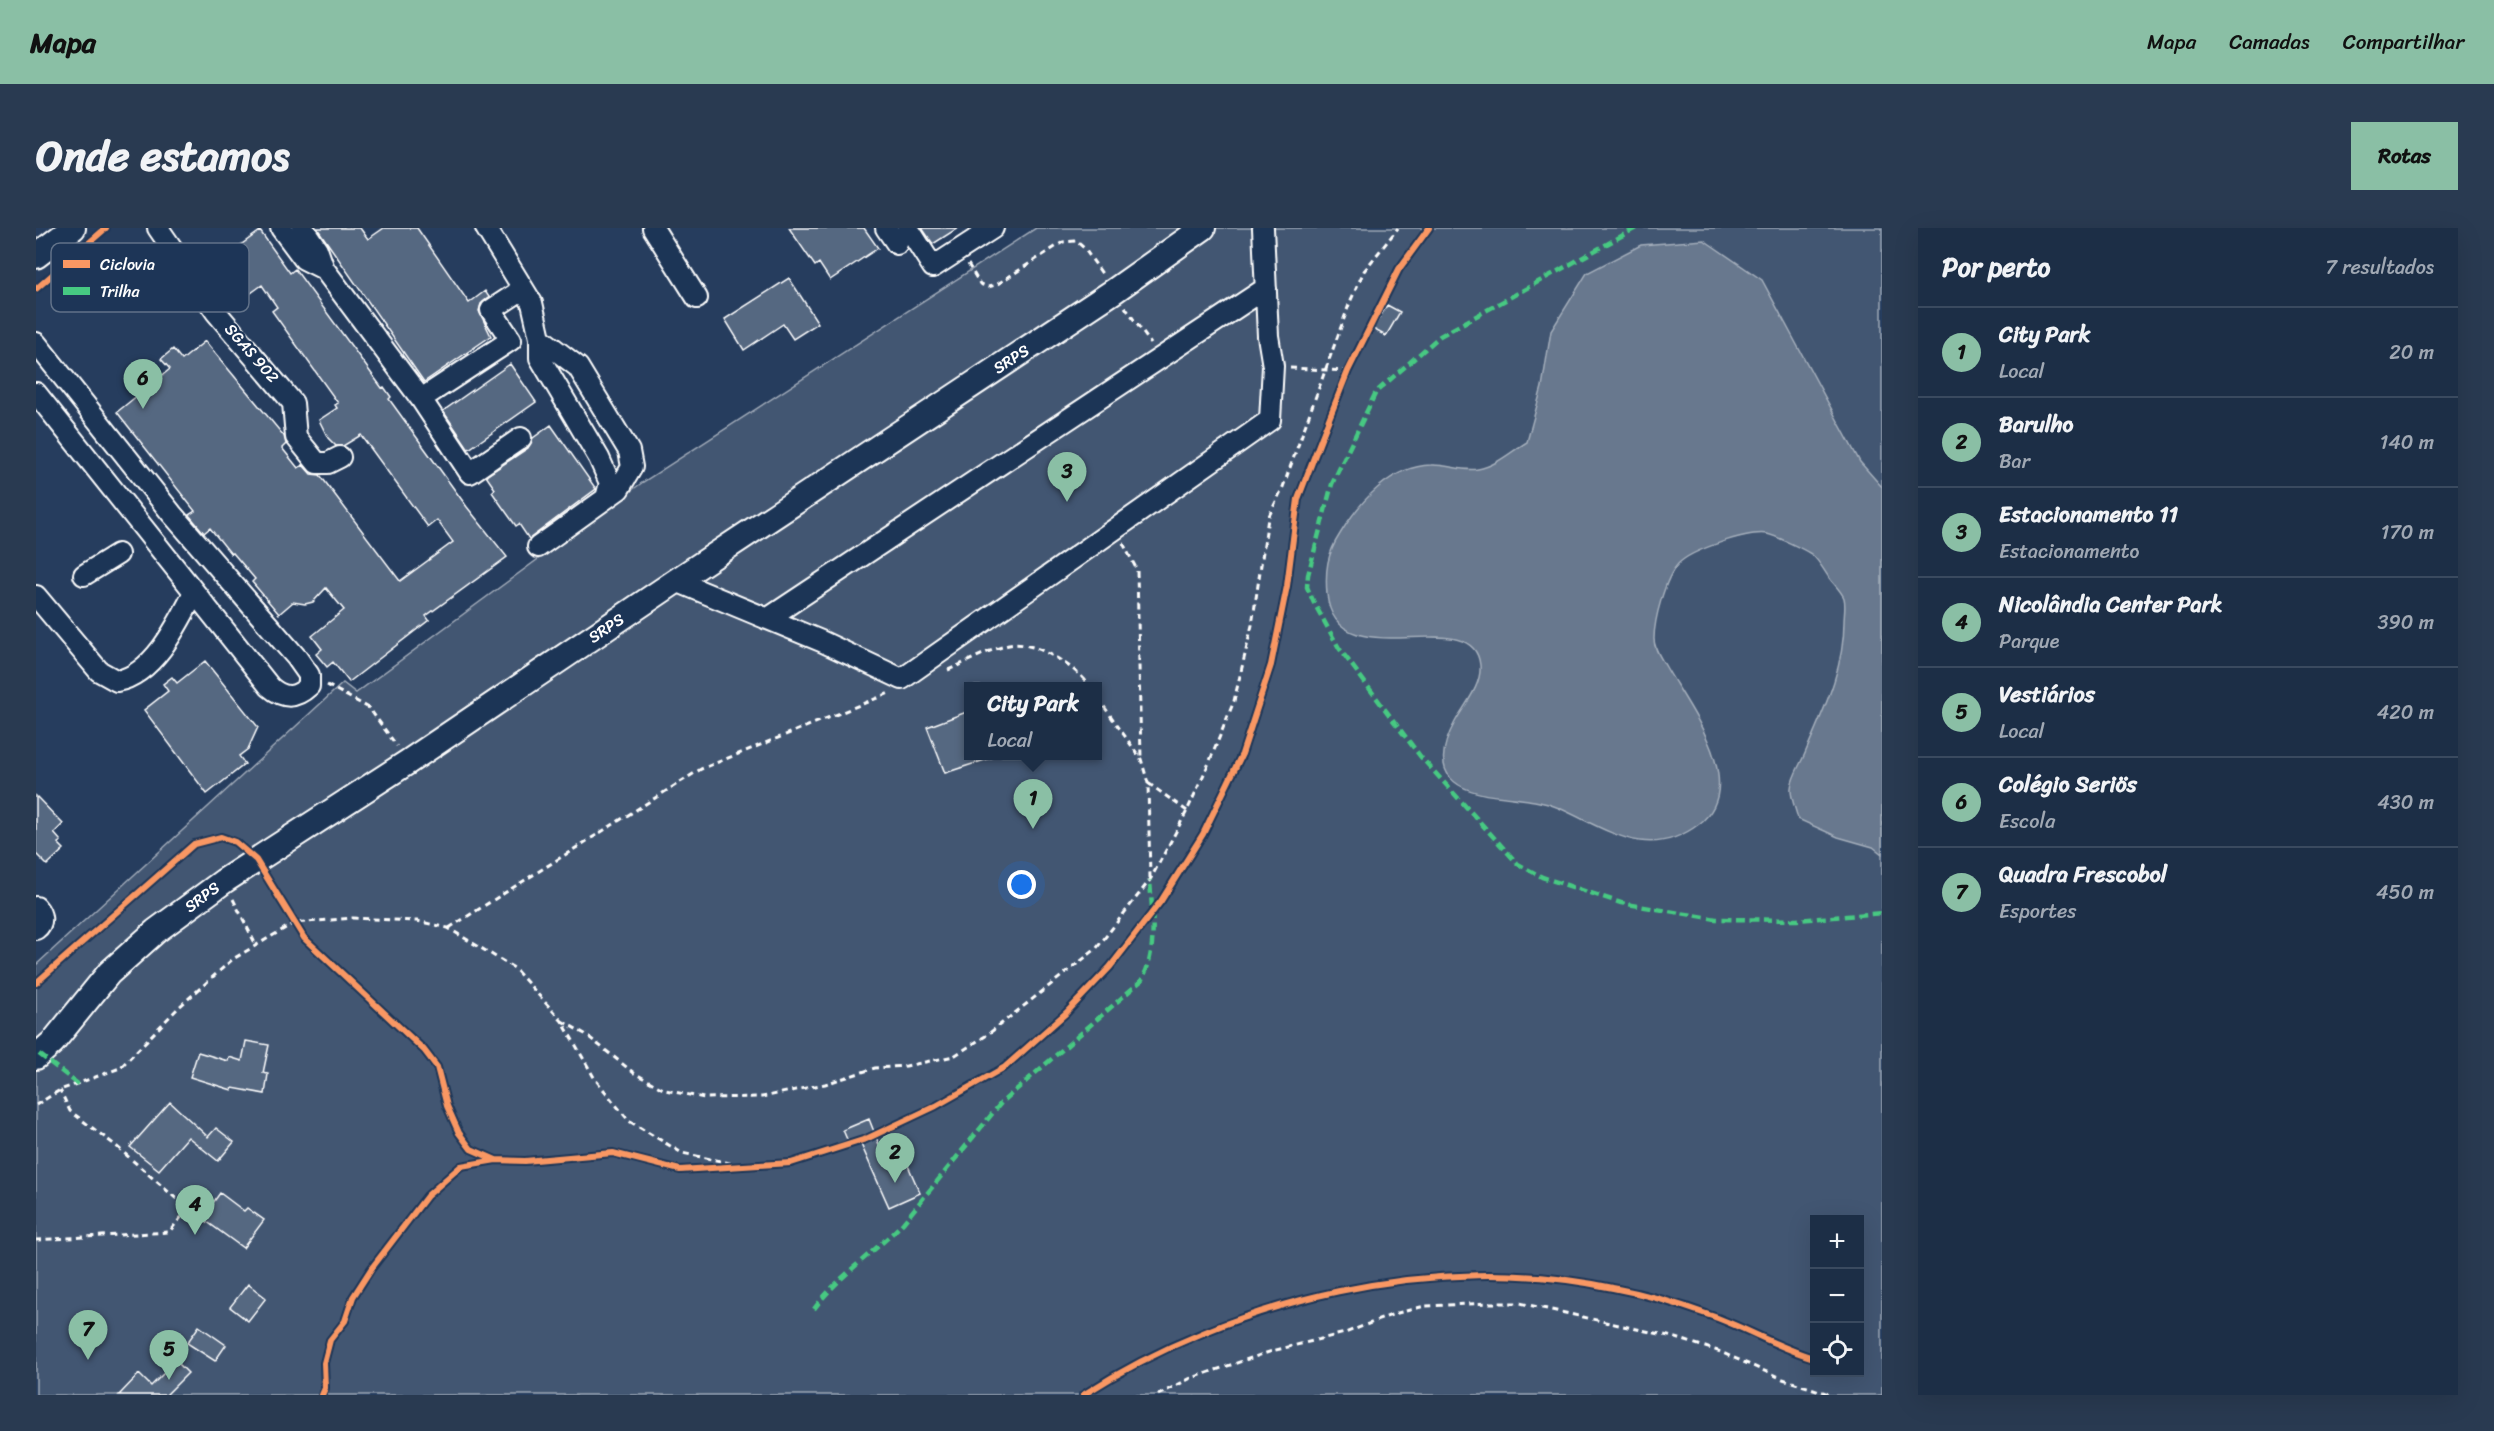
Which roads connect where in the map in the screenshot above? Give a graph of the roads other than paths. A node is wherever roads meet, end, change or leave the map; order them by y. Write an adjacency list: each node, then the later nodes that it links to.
1 (73, 228): 12 (main road)
2 (158, 228): 13 (lane, SGAS 902)
3 (281, 228): 16 (lane)
4 (303, 228): 16 (lane)
5 (478, 228): 17 (lane)
6 (486, 228): 17 (lane)
7 (653, 228): 19 (lane)
8 (993, 228): 11 (lane)
9 (1203, 228): 37 (main road, SRPS)
10 (1263, 228): 18 (lane)
11 (897, 233)
12 (53, 243)
13 (168, 243)
14 (51, 245): 15 (main road)
15 (36, 256)
16 (324, 269): 26 (lane)
17 (522, 288): 21 (lane); 23 (lane)
18 (1266, 288): 40 (lane); 40 (lane)
19 (697, 298)
20 (216, 312): 29 (lane, SGAS 902)
21 (536, 318): 22 (lane); 23 (lane)
22 (540, 339): 28 (lane); 30 (lane)
23 (511, 340): 26 (lane)
24 (36, 343): 32 (lane)
25 (36, 393): 33 (lane)
26 (421, 399): 27 (lane)
27 (521, 438)
28 (629, 451): 30 (lane); 31 (lane)
29 (340, 458)
30 (599, 458): 31 (lane)
31 (606, 498): 34 (lane)
32 (172, 514): 33 (lane); 38 (lane)
33 (147, 533): 38 (lane)
34 (538, 547)
35 (118, 554): 36 (lane)
36 (84, 575)
37 (675, 580): 40 (lane); 43 (main road, SRPS)
38 (194, 593): 39 (lane)
39 (36, 596)
40 (767, 619)
41 (36, 907): 42 (lane)
42 (36, 929)
43 (36, 1058)

